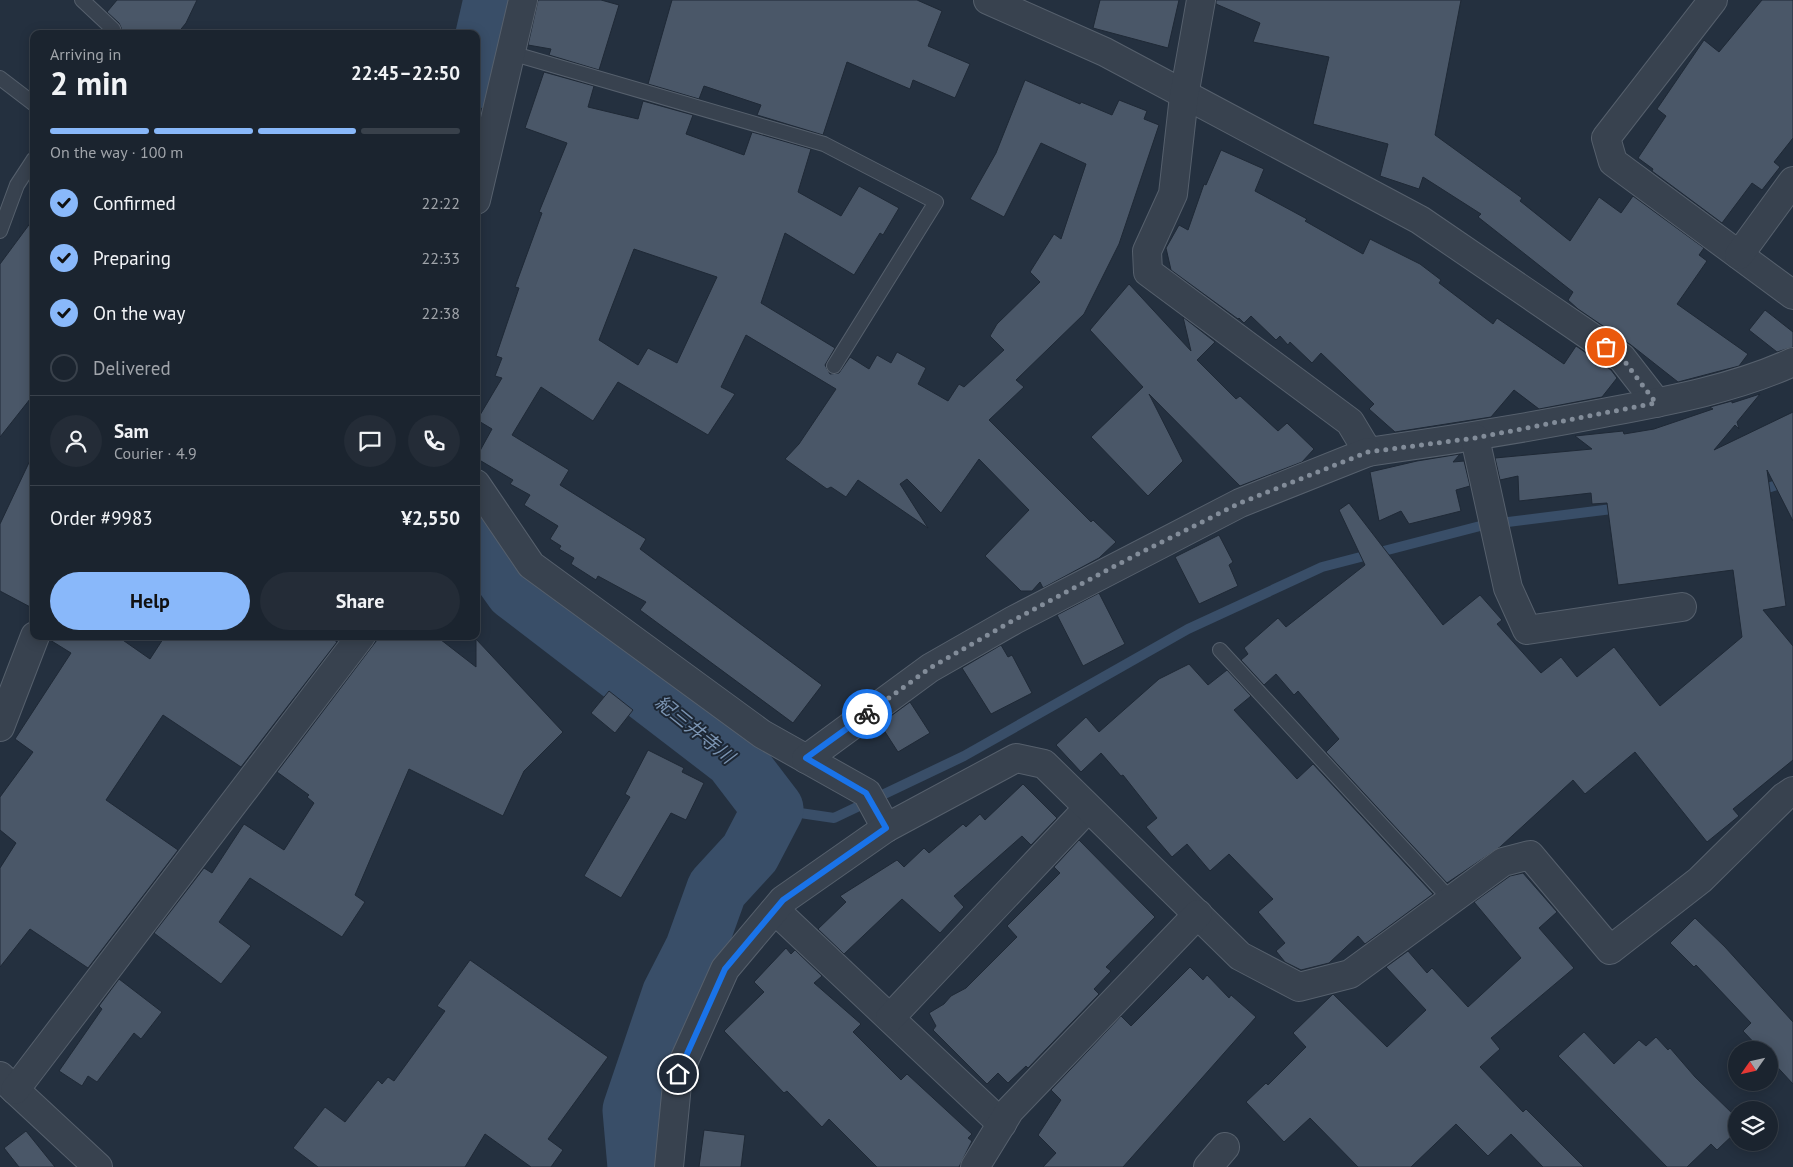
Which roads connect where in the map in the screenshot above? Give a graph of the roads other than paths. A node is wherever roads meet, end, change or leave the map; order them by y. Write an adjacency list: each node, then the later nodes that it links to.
1 (82, 0): 6 (lane)
2 (523, 0): 7 (street)
3 (988, 0): 9 (street)
4 (1201, 0): 9 (street)
5 (1712, 0): 15 (street)
6 (113, 30)
7 (511, 53): 13 (street); 18 (lane)
8 (0, 78): 10 (lane)
9 (1184, 96): 19 (street); 21 (street)
10 (30, 101)
11 (30, 165): 14 (lane)
12 (1793, 181): 15 (street)
13 (480, 183)
14 (0, 231)
15 (1739, 255): 16 (street)
16 (1793, 295)
17 (1793, 362): 19 (street)
18 (834, 366)
19 (1656, 403): 20 (street)
20 (1475, 438): 21 (street); 23 (street)
21 (1368, 452): 28 (street)
22 (480, 490): 28 (street)
23 (1682, 607)
24 (33, 640): 27 (street)
25 (358, 640): 36 (street)
26 (1220, 650): 32 (lane)
27 (0, 726)
28 (806, 758): 31 (street)
29 (1793, 791): 32 (street)
30 (1088, 808): 31 (street); 34 (street); 35 (street)
31 (884, 824): 33 (street)
32 (1451, 900): 34 (street)
33 (775, 910): 35 (street); 39 (street)
34 (1198, 914): 37 (street)
35 (890, 1018): 37 (street)
36 (8, 1083): 38 (street)
37 (1002, 1124): 40 (street)
38 (98, 1167)
39 (669, 1167)
40 (975, 1167)

